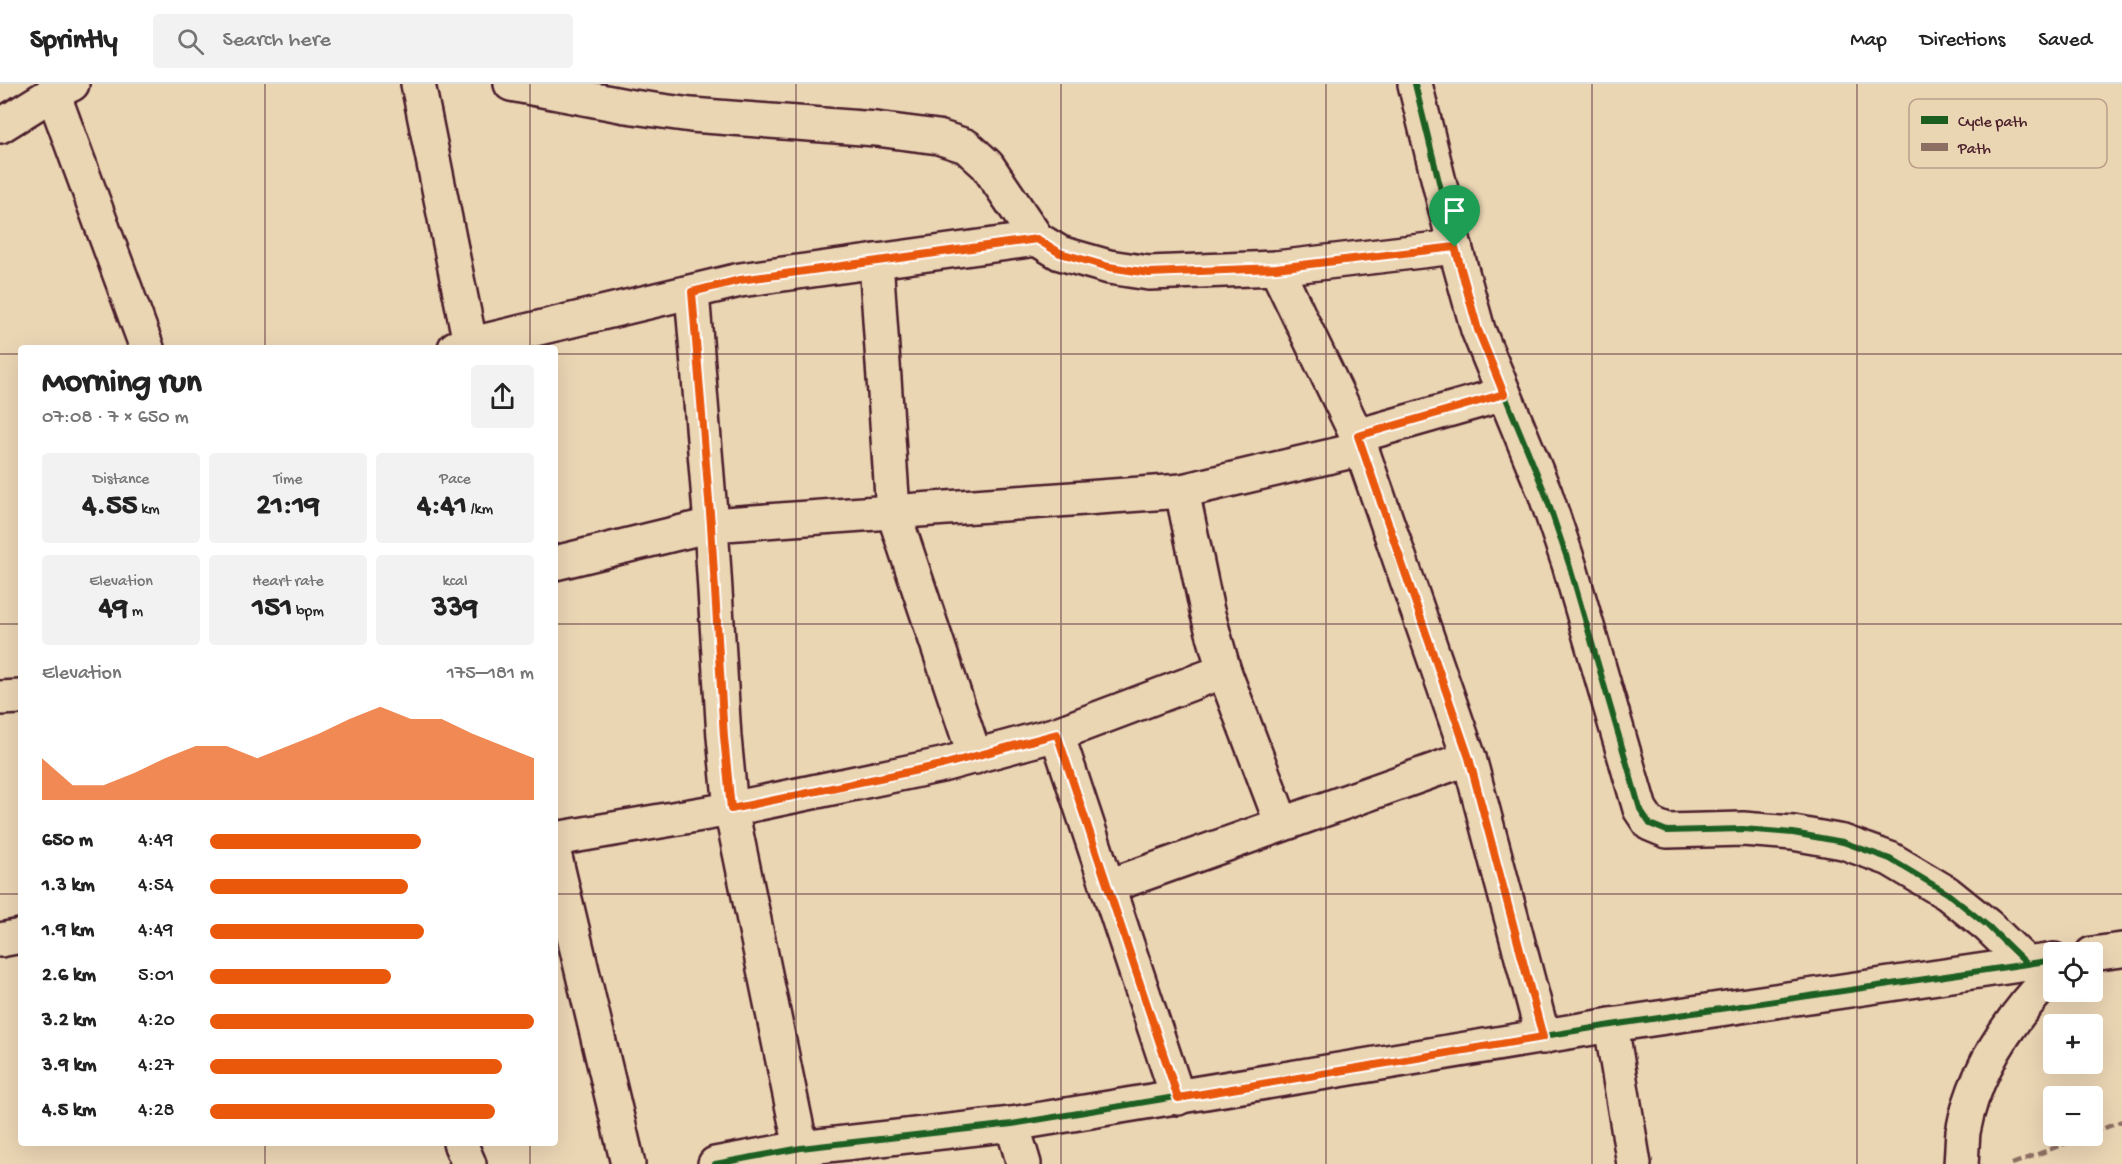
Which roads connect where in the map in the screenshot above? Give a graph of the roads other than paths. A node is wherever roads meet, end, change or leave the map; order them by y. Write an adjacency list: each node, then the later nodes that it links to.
1 (418, 84): 12 (street)
2 (511, 84): 6 (street)
3 (1415, 84): 7 (street)
4 (63, 88): 5 (street); 11 (street)
5 (0, 126)
6 (1037, 239): 8 (street); 9 (street)
7 (1455, 247): 9 (street); 14 (street)
8 (876, 261): 10 (street); 17 (street)
9 (1276, 268): 15 (street)
10 (692, 292): 13 (street); 18 (street)
11 (146, 345)
12 (466, 345)
13 (474, 345)
14 (1504, 394): 15 (street); 35 (street)
15 (1359, 442): 16 (street); 25 (street)
16 (1182, 491): 17 (street); 20 (street)
17 (893, 511): 18 (street); 24 (street)
18 (711, 525): 19 (street); 26 (street)
19 (558, 562)
20 (1224, 671): 23 (street); 27 (street)
21 (18, 697): 22 (street)
22 (0, 698)
23 (1057, 734): 24 (street); 30 (street)
24 (975, 757): 26 (street)
25 (1469, 758): 27 (street); 39 (street)
26 (731, 809): 28 (street); 43 (street)
27 (1282, 824): 30 (street)
28 (558, 838)
29 (558, 869): 45 (street)
30 (1109, 886): 40 (street)
31 (18, 937): 32 (street)
32 (0, 940)
33 (2122, 950): 34 (street)
34 (2103, 953)
35 (2043, 965)
36 (2043, 966): 38 (street)
37 (2043, 971): 49 (street)
38 (1611, 1025): 39 (street); 48 (street)
39 (1543, 1037): 40 (street)
40 (1178, 1098): 41 (street)
41 (1012, 1124): 43 (street); 47 (street)
42 (461, 1146): 44 (street)
43 (801, 1148): 46 (street)
44 (469, 1164)
45 (628, 1164)
46 (716, 1164)
47 (1024, 1164)
48 (1634, 1164)
49 (1961, 1164)

